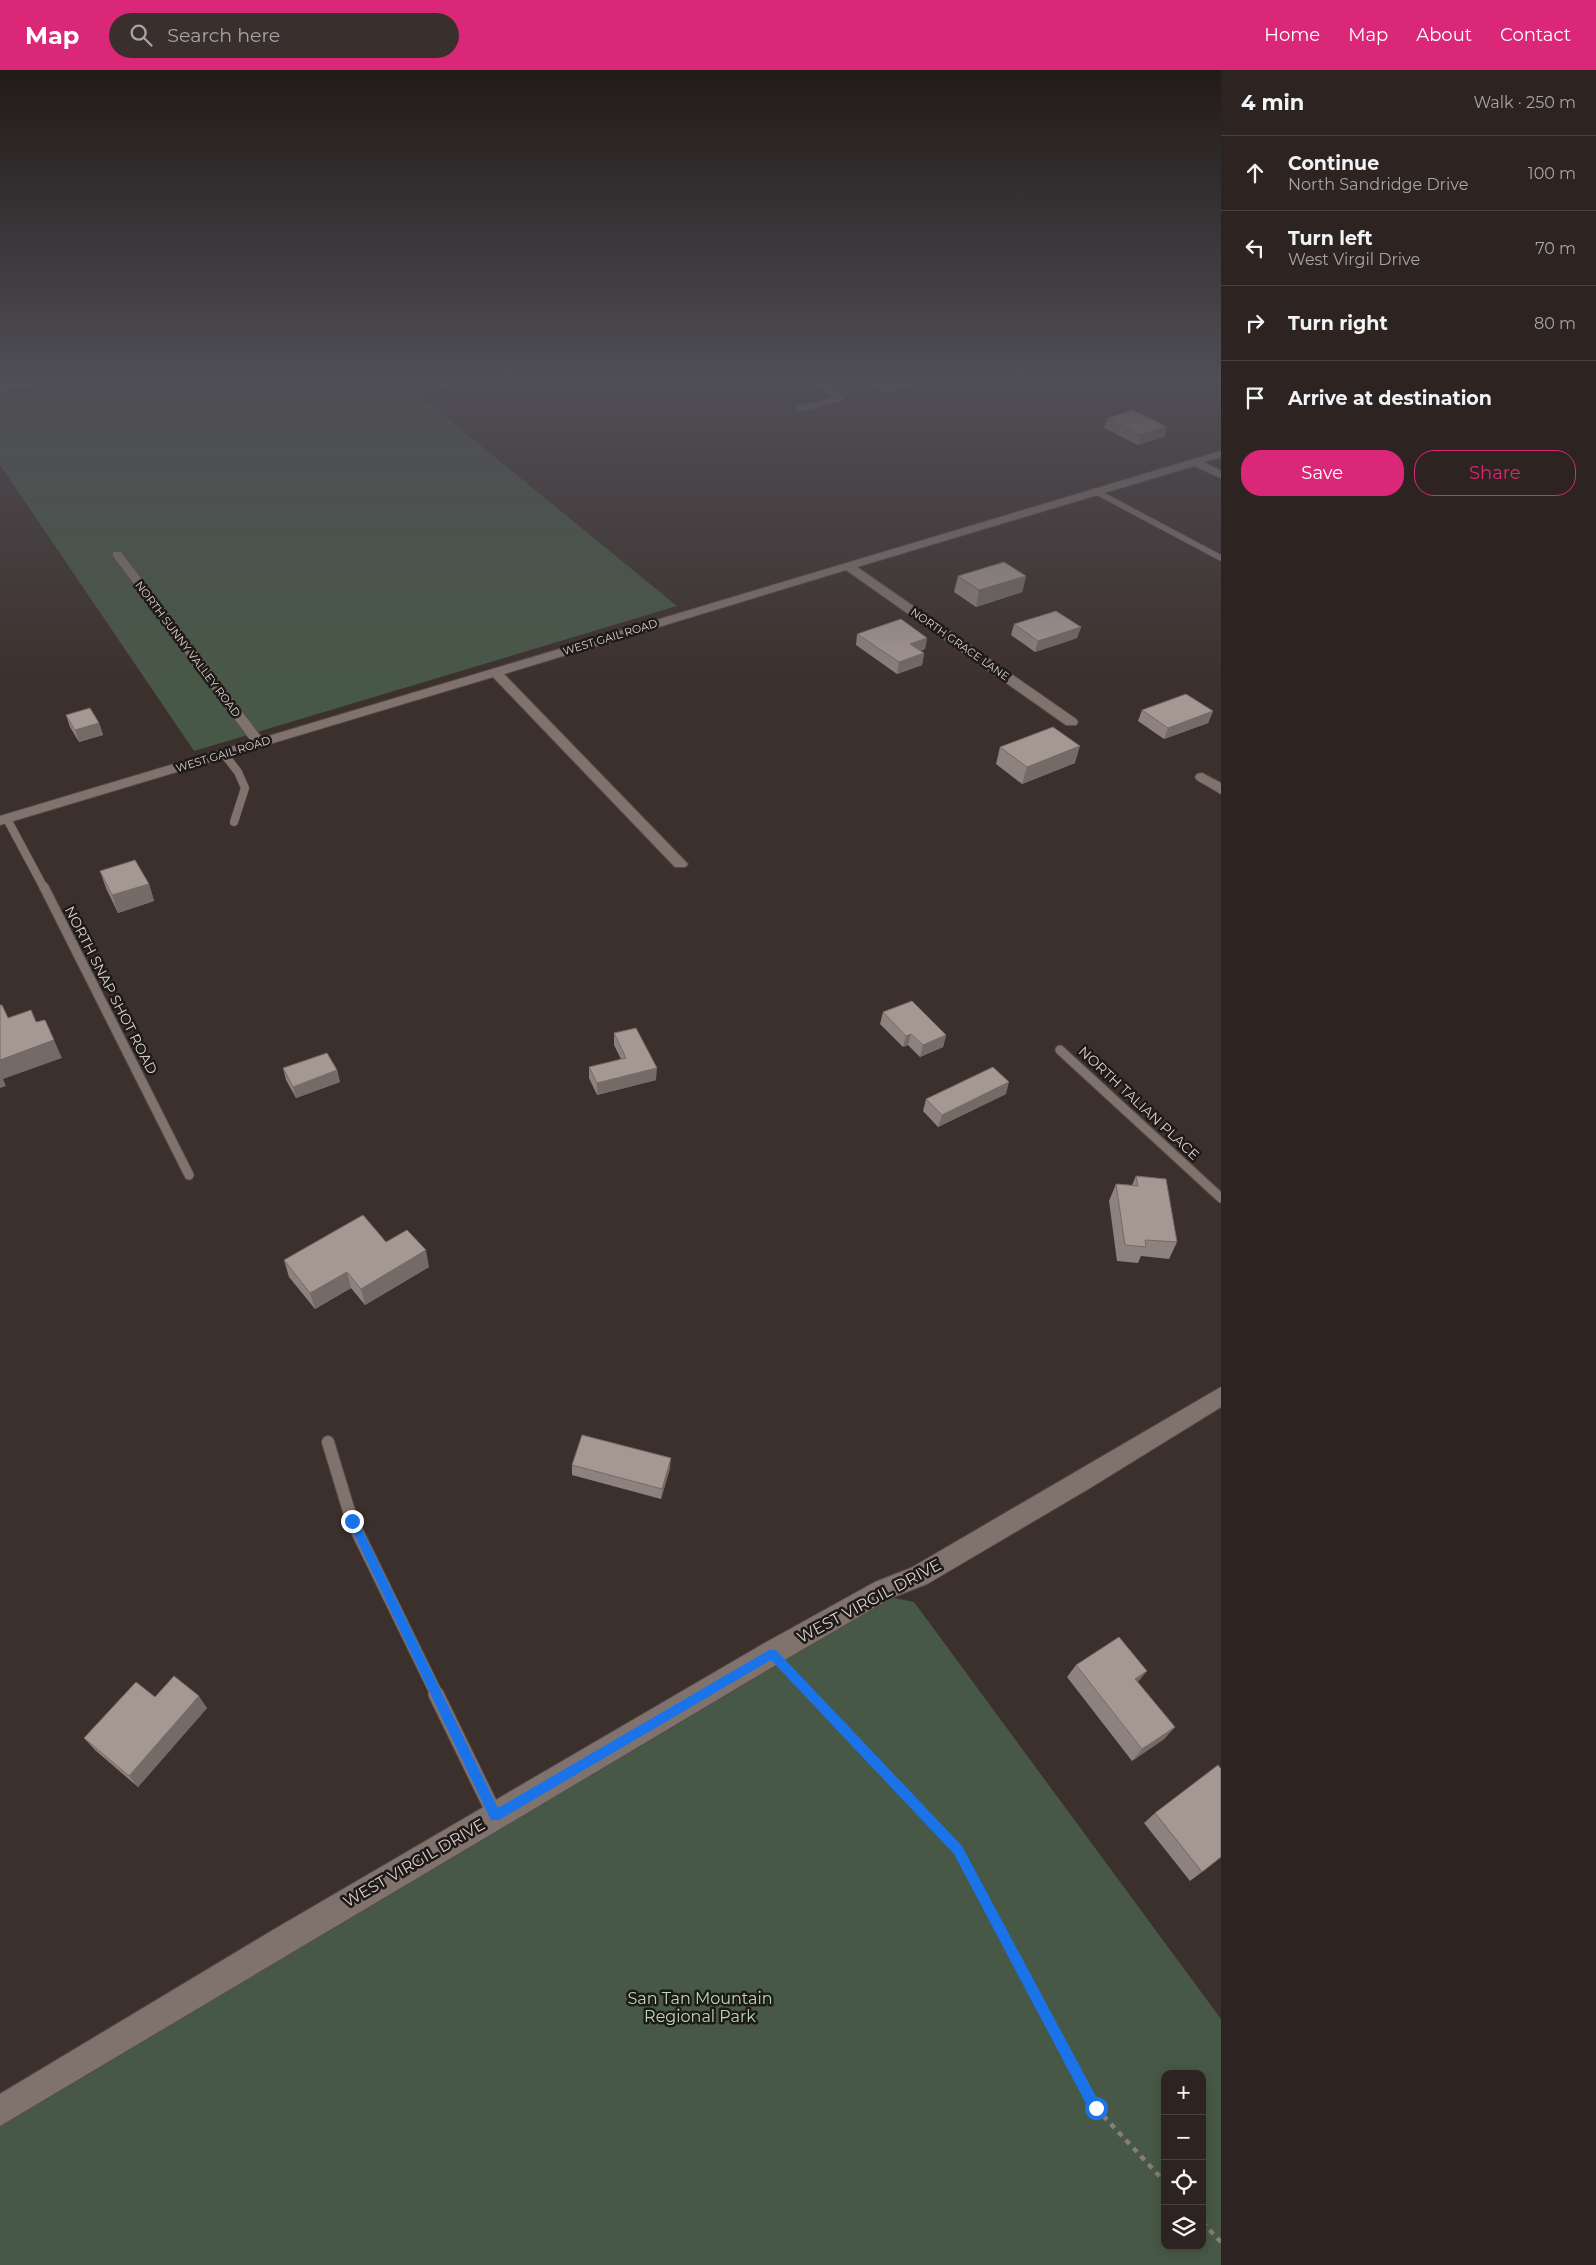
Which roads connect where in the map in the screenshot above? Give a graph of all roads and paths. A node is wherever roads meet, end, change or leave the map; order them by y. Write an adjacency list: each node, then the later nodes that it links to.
1 (1118, 484): 2 (street, WEST GAIL ROAD)
2 (1095, 491): 4 (lane); 5 (street, WEST GAIL ROAD)
3 (117, 554): 8 (street, NORTH SUNNY VALLEY ROAD)
4 (1221, 558)
5 (848, 566): 6 (street, WEST GAIL ROAD); 7 (street, NORTH GRACE LANE)
6 (495, 672): 8 (street, WEST GAIL ROAD); 14 (street)
7 (1071, 722)
8 (259, 743): 9 (street, WEST GAIL ROAD)
9 (224, 754): 12 (street, WEST GAIL ROAD); 13 (lane)
10 (1202, 777): 11 (street)
11 (1221, 790)
12 (4, 820): 16 (lane, NORTH SNAP SHOT ROAD)
13 (234, 822)
14 (680, 864)
15 (1060, 1050): 17 (lane, NORTH TALIAN PLACE)
16 (189, 1175)
17 (1221, 1198)
18 (1221, 1396): 20 (street, WEST VIRGIL DRIVE)
19 (328, 1442): 21 (lane)
20 (772, 1653): 21 (street, WEST VIRGIL DRIVE); 23 (path)
21 (495, 1816): 22 (street, WEST VIRGIL DRIVE)
22 (0, 2111)
23 (1161, 2178)
24 (1206, 2226): 25 (path)
25 (1221, 2242)

